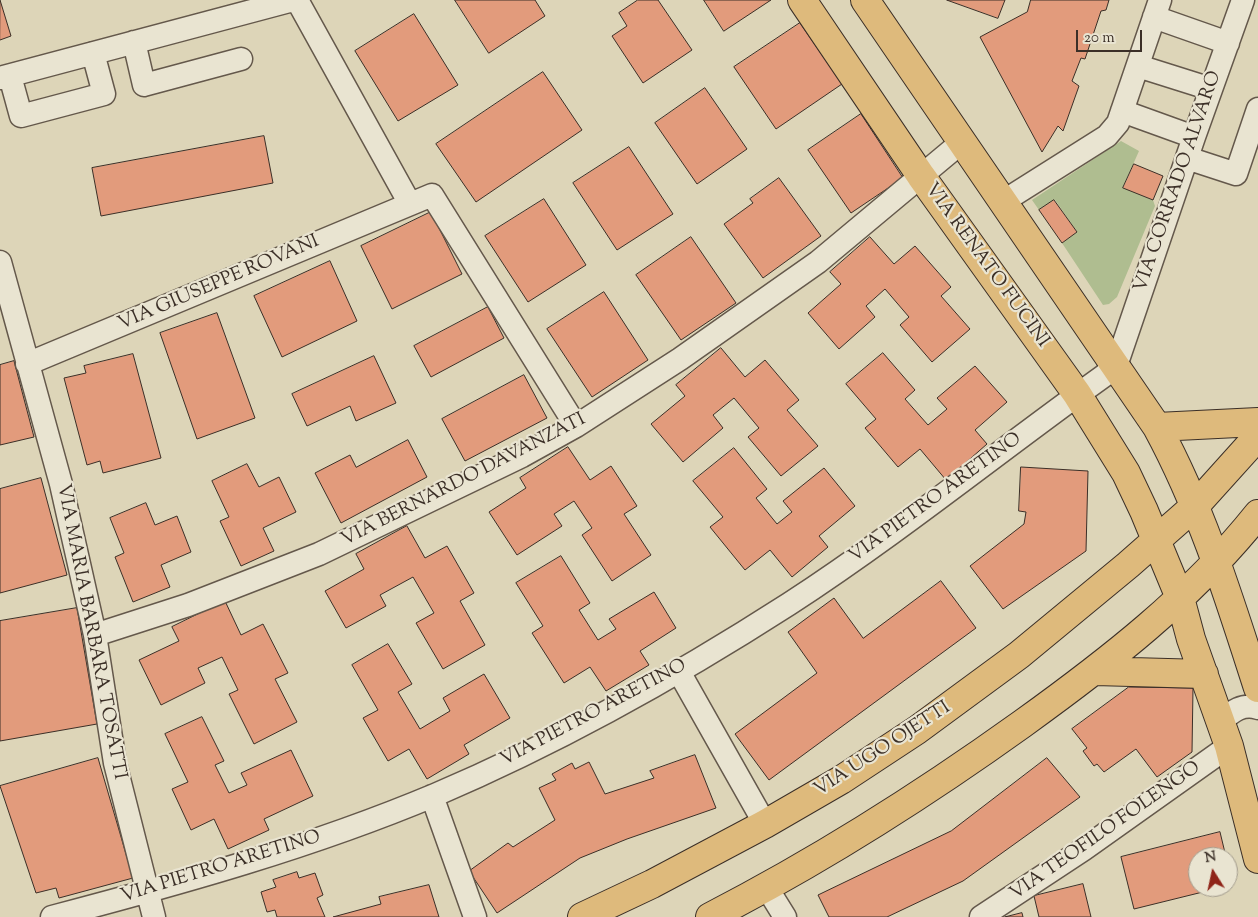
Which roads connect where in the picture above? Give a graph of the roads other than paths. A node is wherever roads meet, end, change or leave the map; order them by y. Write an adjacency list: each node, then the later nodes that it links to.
1 (295, 0): 6 (street); 19 (street)
2 (802, 0): 17 (main road, VIA RENATO FUCINI)
3 (865, 0): 15 (main road)
4 (1243, 0): 7 (street, VIA CORRADO ALVARO)
5 (1157, 9): 7 (street); 10 (street)
6 (134, 42): 8 (street); 9 (street)
7 (1228, 43): 12 (street, VIA CORRADO ALVARO)
8 (93, 53): 11 (street); 11 (street)
9 (241, 59)
10 (1138, 66): 12 (street); 14 (street)
11 (5, 77)
12 (1211, 89): 16 (street, VIA CORRADO ALVARO)
13 (1258, 109): 16 (street)
14 (1122, 111): 16 (street); 18 (street)
15 (963, 141): 17 (street, VIA BERNARDO DAVANZATI); 18 (main road)
16 (1190, 147): 21 (street, VIA CORRADO ALVARO)
17 (921, 176): 23 (main road, VIA RENATO FUCINI); 25 (street, VIA BERNARDO DAVANZATI)
18 (1004, 201): 21 (main road)
19 (410, 204): 22 (street, VIA GIUSEPPE ROVANI); 25 (street, VIA GIUSEPPE ROVANI)
20 (0, 262): 22 (street, VIA MARIA BARBARA TOSATTI)
21 (1114, 363): 23 (street, VIA CORRADO ALVARO); 26 (main road)
22 (28, 364): 33 (street, VIA MARIA BARBARA TOSATTI)
23 (1077, 394): 30 (main road, VIA RENATO FUCINI); 34 (street, VIA PIETRO ARETINO)
24 (1258, 422): 26 (main road)
25 (576, 426): 33 (street, VIA BERNARDO DAVANZATI)
26 (1156, 428): 28 (main road)
27 (1258, 436): 28 (main road)
28 (1195, 506): 30 (main road, VIA UGO OJETTI); 31 (main road)
29 (1258, 514): 31 (main road)
30 (1156, 540): 32 (main road, VIA RENATO FUCINI); 41 (main road, VIA UGO OJETTI)
31 (1218, 562): 32 (main road); 37 (main road)
32 (1180, 598): 35 (main road); 36 (main road, VIA RENATO FUCINI)
33 (95, 635): 44 (street, VIA MARIA BARBARA TOSATTI)
34 (678, 670): 40 (street, VIA PIETRO ARETINO); 41 (street)
35 (1095, 671): 36 (main road); 43 (main road)
36 (1204, 674): 39 (main road, VIA RENATO FUCINI)
37 (1258, 688)
38 (1258, 708): 39 (street, VIA TEOFILO FOLENGO)
39 (1225, 734): 42 (main road, VIA RENATO FUCINI); 51 (street, VIA TEOFILO FOLENGO)
40 (432, 796): 44 (street, VIA PIETRO ARETINO); 47 (street)
41 (765, 824): 48 (main road, VIA UGO OJETTI)
42 (1258, 859)
43 (766, 888): 49 (main road); 50 (street)
44 (147, 892): 45 (street, VIA PIETRO ARETINO); 46 (street, VIA MARIA BARBARA TOSATTI)
45 (52, 917)
46 (154, 917)
47 (475, 917)
48 (582, 917)
49 (710, 917)
50 (785, 917)
51 (981, 917)

